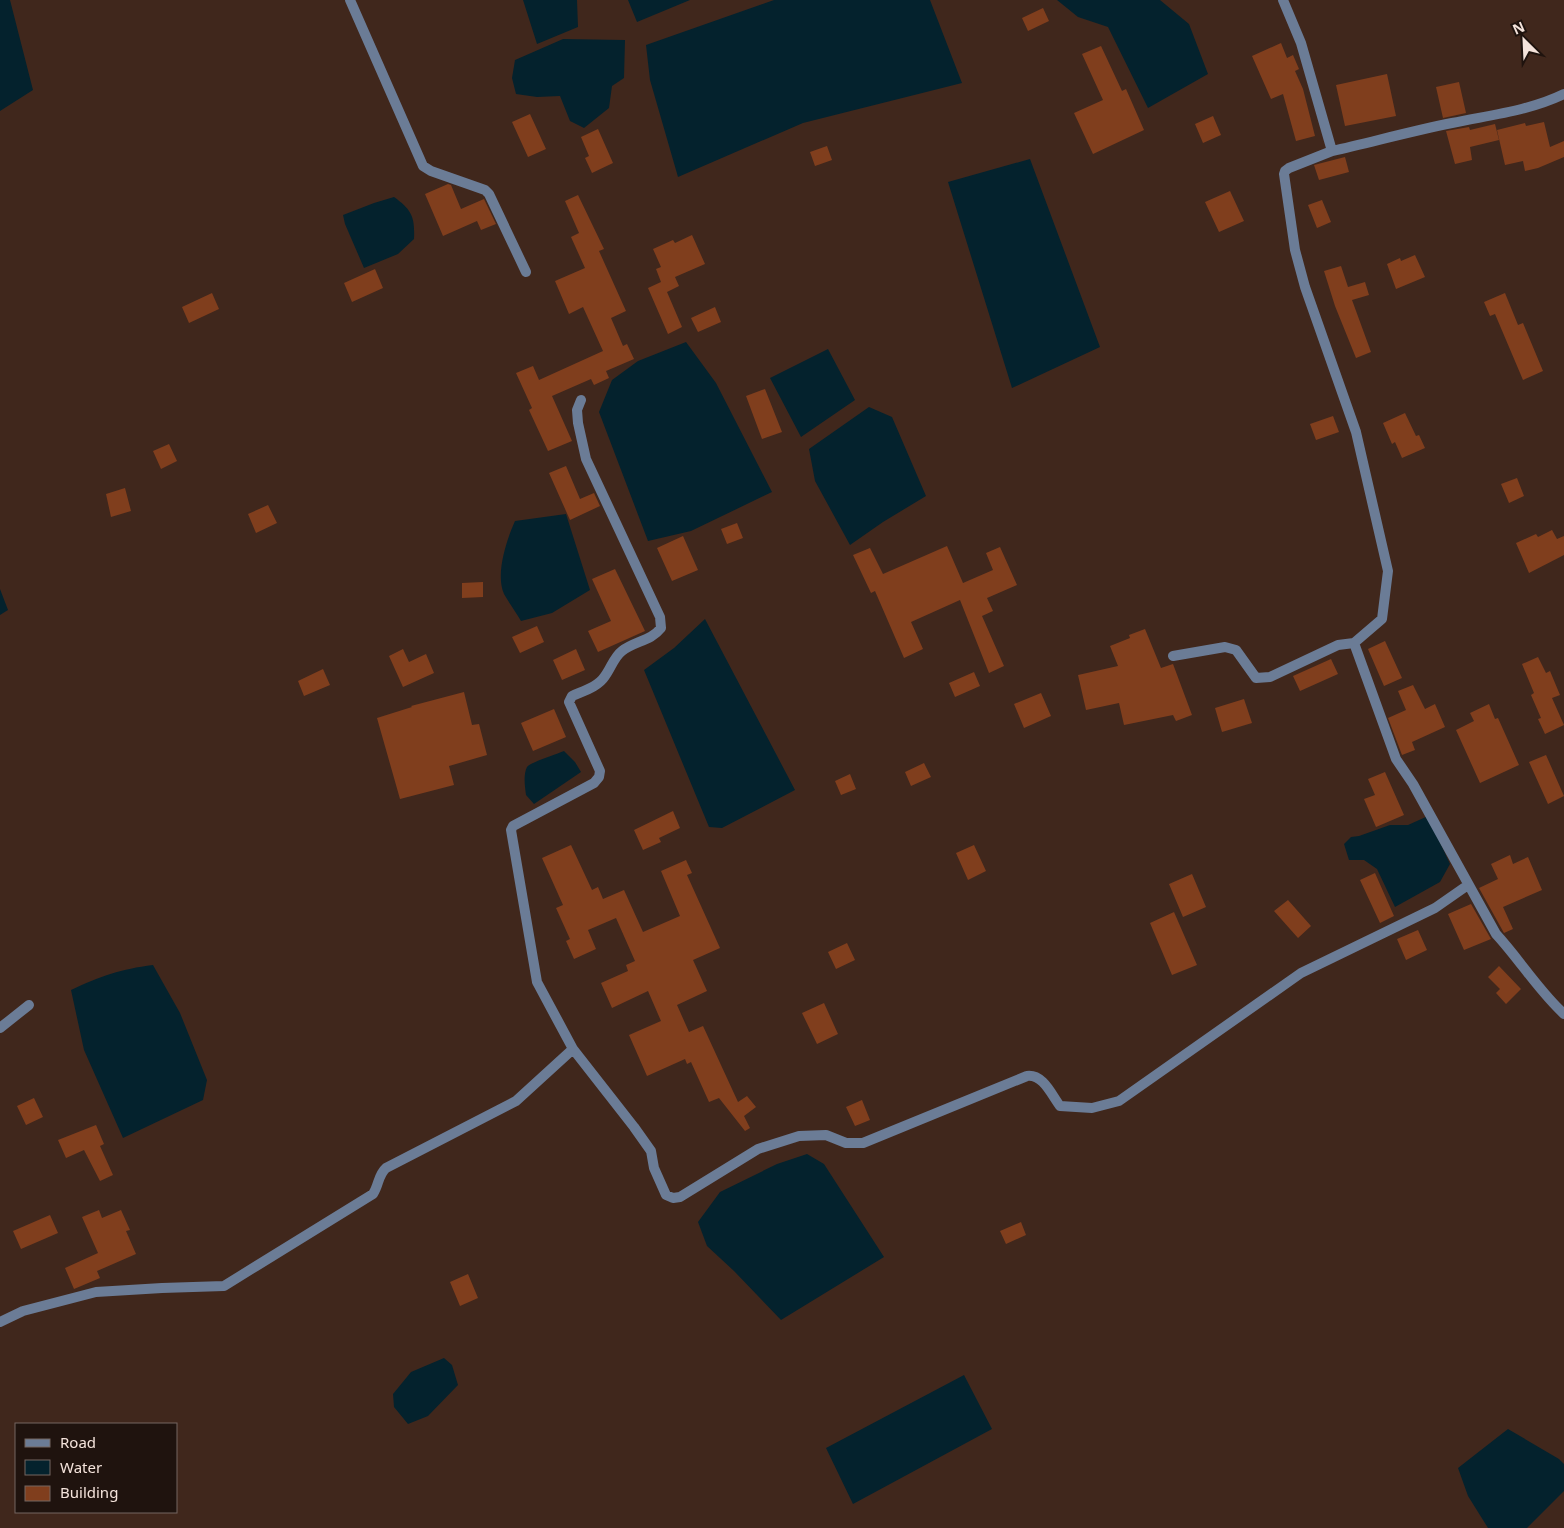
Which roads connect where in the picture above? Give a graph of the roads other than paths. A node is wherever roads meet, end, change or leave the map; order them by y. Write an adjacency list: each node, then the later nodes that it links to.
1 (350, 0): 5 (street)
2 (1284, 0): 4 (street)
3 (1564, 94): 4 (street)
4 (1332, 151): 7 (street)
5 (526, 272)
6 (581, 400): 13 (street)
7 (1354, 644): 8 (street); 9 (street)
8 (1173, 656)
9 (1468, 885): 11 (street); 13 (street)
10 (29, 1005): 12 (street)
11 (1564, 1014)
12 (0, 1028)
13 (573, 1049): 14 (street)
14 (0, 1322)

